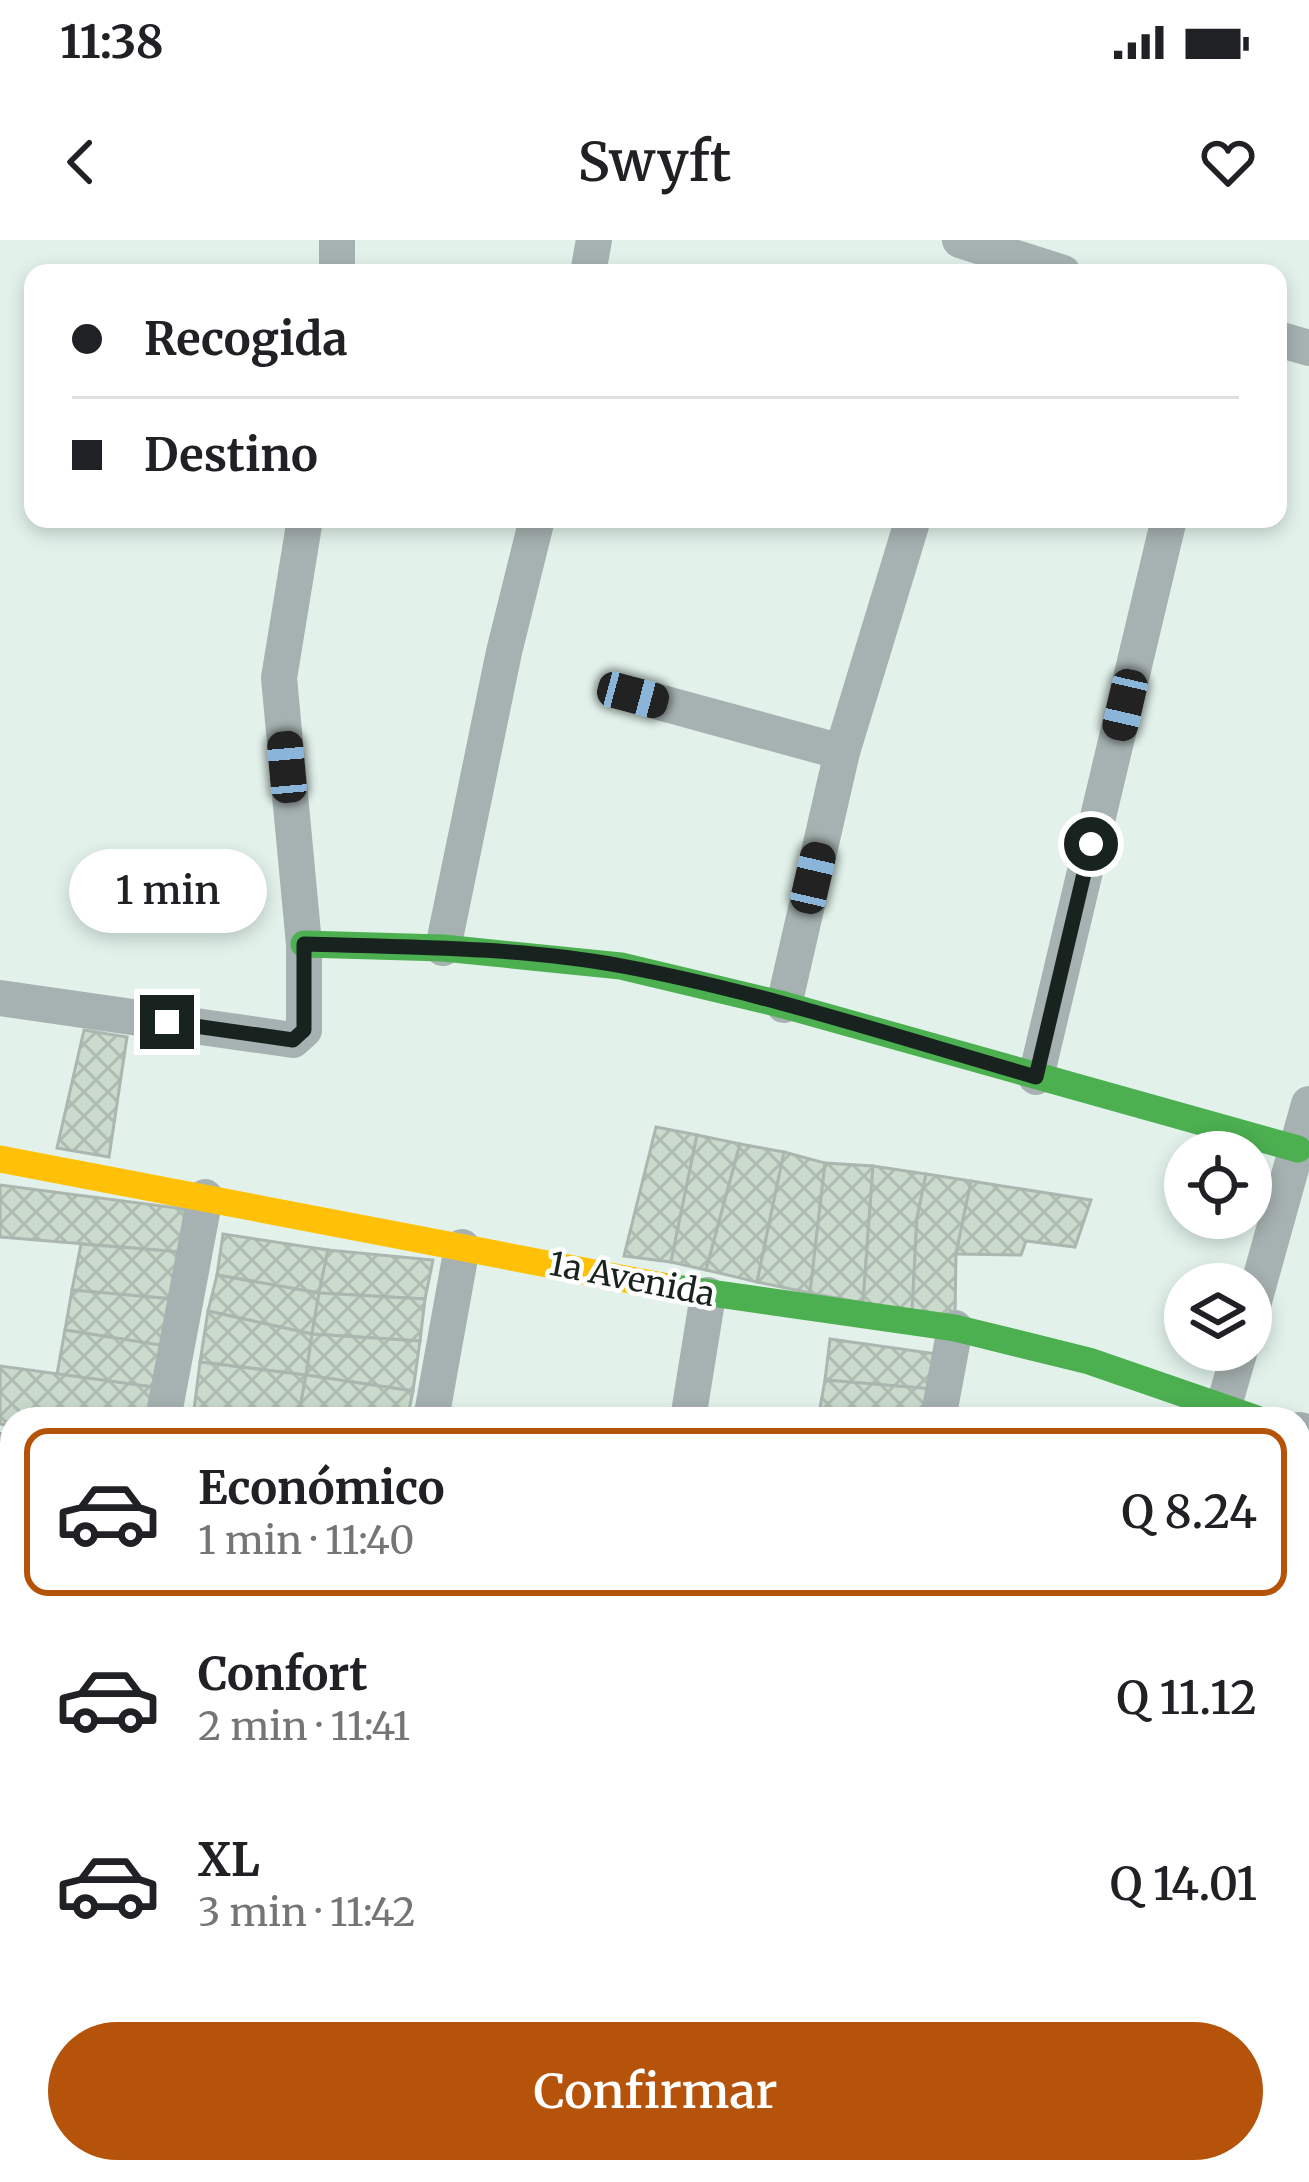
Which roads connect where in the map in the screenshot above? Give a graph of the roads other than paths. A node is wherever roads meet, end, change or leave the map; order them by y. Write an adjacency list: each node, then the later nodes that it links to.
1 (966, 252): 2 (street)
2 (1021, 264)
3 (303, 528): 9 (street)
4 (535, 528): 10 (street)
5 (910, 528): 8 (street)
6 (1167, 528): 13 (street)
7 (633, 695): 8 (street)
8 (842, 752): 12 (street)
9 (304, 944): 10 (street); 11 (street)
10 (443, 948): 12 (street)
11 (0, 998)
12 (784, 1005): 13 (street)
13 (1036, 1077): 15 (street)
14 (1309, 1104): 15 (street)
15 (1298, 1149): 19 (street)
16 (0, 1159): 17 (street, 1a Avenida)
17 (205, 1197): 18 (street, 1a Avenida); 23 (street)
18 (462, 1247): 20 (street, 1a Avenida); 24 (street)
19 (1265, 1263)
20 (708, 1294): 21 (street, 1a Avenida); 25 (street)
21 (955, 1328): 26 (street); 27 (street, 1a Avenida)
22 (1238, 1371): 28 (street)
23 (165, 1407)
24 (433, 1407)
25 (690, 1407)
26 (940, 1407)
27 (1210, 1407)
28 (1234, 1407)

